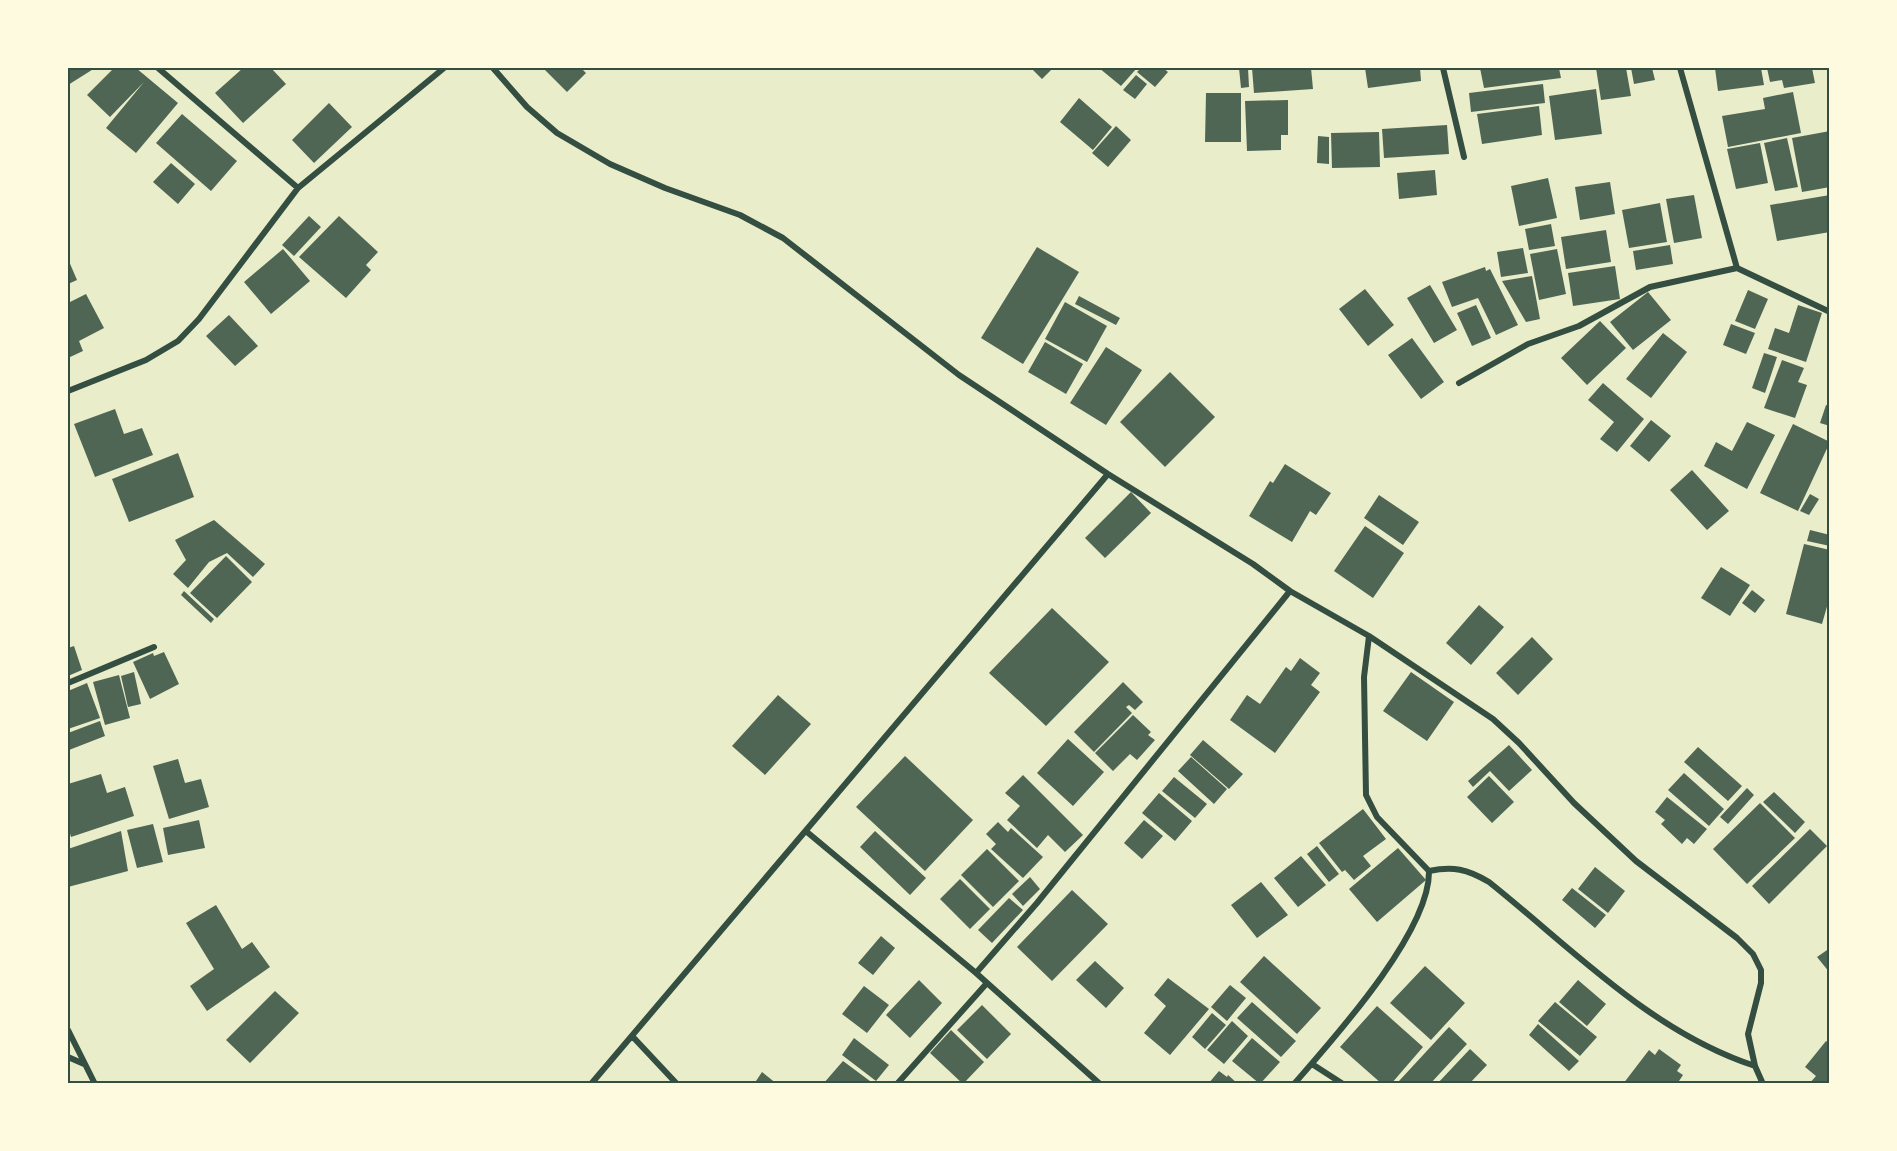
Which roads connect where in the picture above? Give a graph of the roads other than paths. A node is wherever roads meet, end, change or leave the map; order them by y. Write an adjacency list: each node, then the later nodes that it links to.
1 (158, 68): 7 (street)
2 (444, 68): 7 (street)
3 (493, 68): 12 (street)
4 (1443, 68): 6 (street)
5 (1680, 68): 8 (street)
6 (1464, 157)
7 (298, 188): 11 (street)
8 (1737, 268): 9 (street); 10 (street)
9 (1830, 312)
10 (1459, 383)
11 (68, 391)
12 (1108, 474): 13 (street); 17 (street)
13 (1290, 591): 14 (street); 19 (street)
14 (1369, 636): 18 (street); 26 (street)
15 (154, 647): 16 (street)
16 (68, 683)
17 (807, 832): 19 (street); 22 (street)
18 (1429, 871): 25 (street); 26 (street)
19 (976, 973): 20 (street)
20 (987, 983): 30 (street); 31 (street)
21 (68, 1030): 24 (street)
22 (633, 1037): 28 (street); 29 (street)
23 (68, 1057): 24 (street)
24 (85, 1064): 27 (street)
25 (1312, 1064): 32 (street); 33 (street)
26 (1755, 1066): 34 (street)
27 (95, 1083)
28 (591, 1083)
29 (677, 1083)
30 (897, 1083)
31 (1100, 1083)
32 (1294, 1083)
33 (1343, 1083)
34 (1763, 1083)

